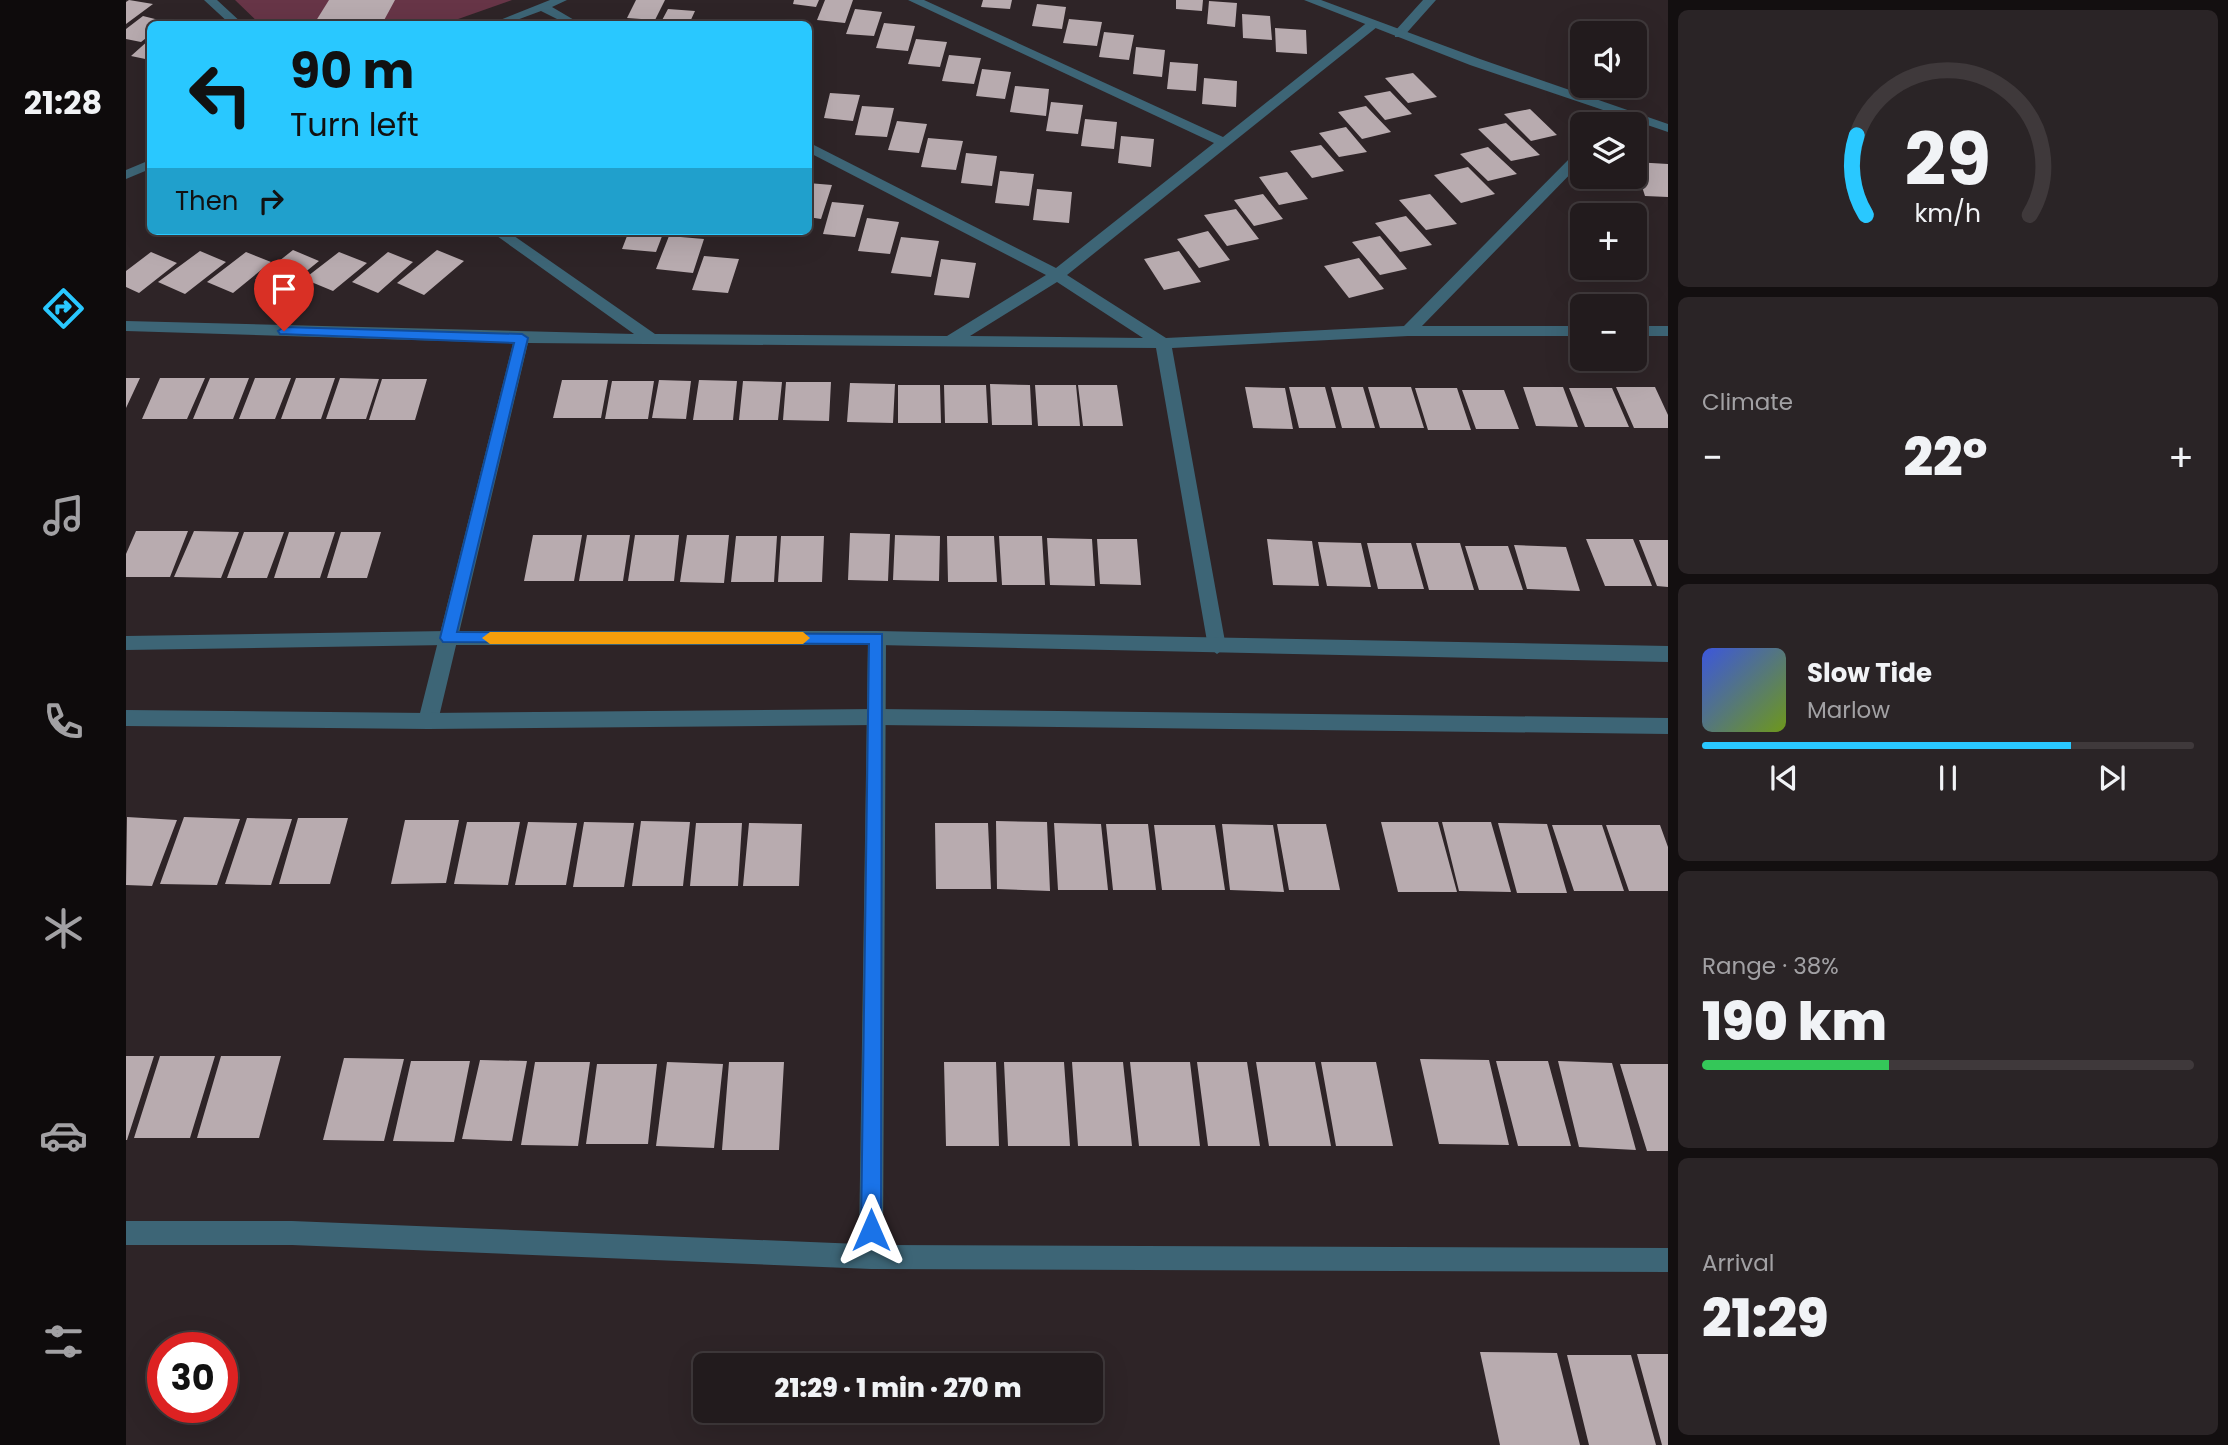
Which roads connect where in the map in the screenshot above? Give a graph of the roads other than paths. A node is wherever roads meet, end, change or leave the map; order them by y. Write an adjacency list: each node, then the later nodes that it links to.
1 (210, 0): 7 (street)
2 (561, 0): 6 (street)
3 (914, 0): 15 (street)
4 (1310, 0): 10 (street)
5 (1430, 0): 11 (street)
6 (542, 7): 8 (street); 9 (street)
7 (234, 21)
8 (504, 21)
9 (569, 21)
10 (1373, 24): 11 (street); 15 (street)
11 (1399, 34): 12 (street)
12 (1619, 112)
13 (1647, 121): 14 (street)
14 (1668, 128)
15 (1223, 142): 21 (street)
16 (812, 148): 21 (street)
17 (147, 165): 19 (street)
18 (1570, 166): 23 (street)
19 (126, 175)
20 (503, 235): 28 (street)
21 (1057, 275): 29 (street); 30 (street)
22 (126, 326): 27 (street)
23 (1408, 331): 24 (street); 30 (street)
24 (1570, 331)
25 (1647, 331): 26 (street)
26 (1668, 331)
27 (522, 338): 28 (street); 31 (street)
28 (652, 339): 29 (street)
29 (949, 342): 30 (street)
30 (1163, 343): 34 (street)
31 (448, 638): 32 (street); 33 (street); 38 (street)
32 (877, 638): 34 (street); 36 (street)
33 (126, 643)
34 (1217, 647): 35 (street)
35 (1668, 654)
36 (877, 717): 38 (street); 39 (street); 41 (street)
37 (126, 719): 38 (street)
38 (428, 721)
39 (1668, 726)
40 (126, 1233): 41 (street)
41 (871, 1256): 42 (street)
42 (1668, 1260)

